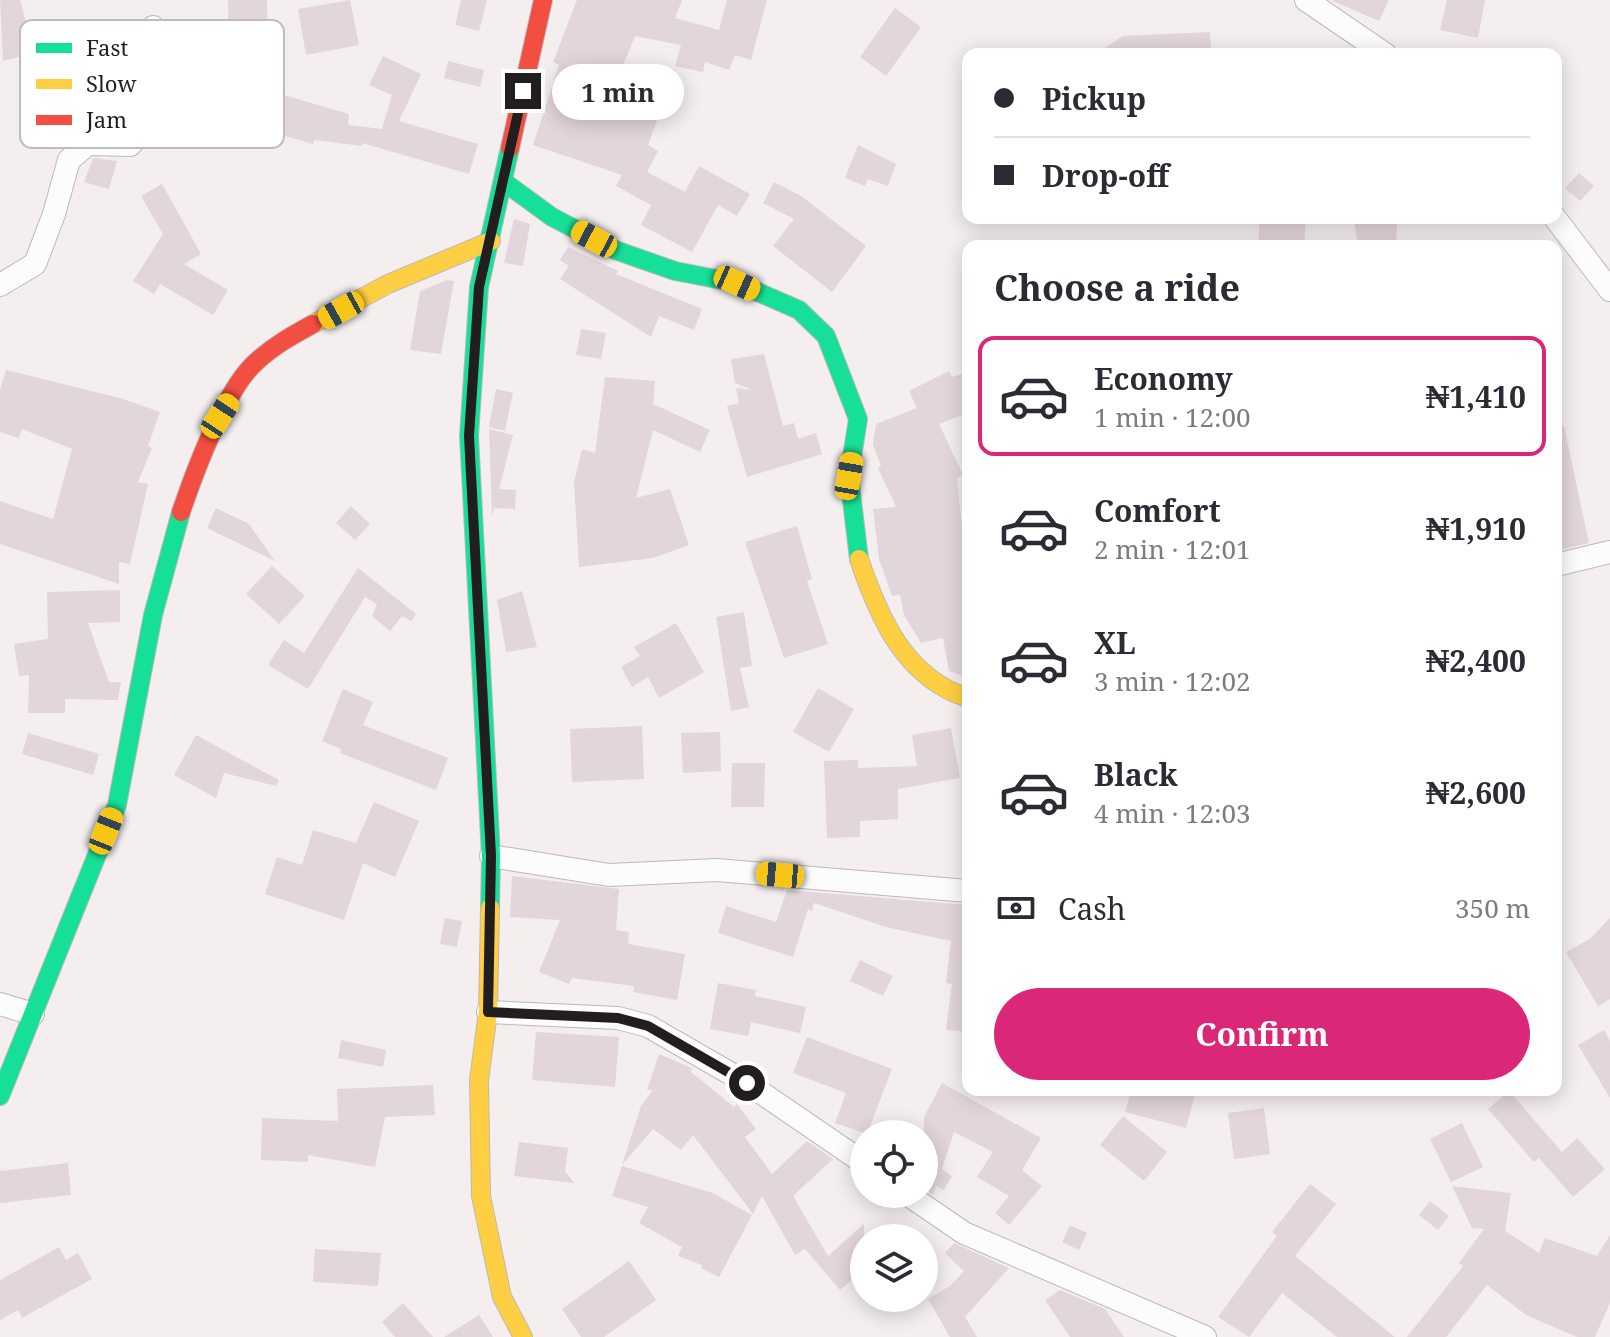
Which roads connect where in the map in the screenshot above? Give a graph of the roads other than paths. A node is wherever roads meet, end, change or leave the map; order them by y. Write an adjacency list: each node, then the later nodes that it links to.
1 (543, 0): 5 (street)
2 (1306, 0): 3 (street)
3 (1376, 48)
4 (83, 148): 8 (street)
5 (504, 182): 7 (street); 12 (street)
6 (1560, 224): 9 (street)
7 (491, 241): 13 (street); 17 (street)
8 (0, 285)
9 (1610, 290)
10 (1610, 552): 11 (street)
11 (1562, 564)
12 (962, 696)
13 (491, 856): 14 (street); 16 (street)
14 (962, 890)
15 (0, 1004): 17 (street)
16 (488, 1012): 19 (street); 21 (street)
17 (33, 1014): 18 (street)
18 (0, 1096)
19 (850, 1153)
20 (927, 1208): 22 (street)
21 (523, 1337)
22 (1205, 1337)

